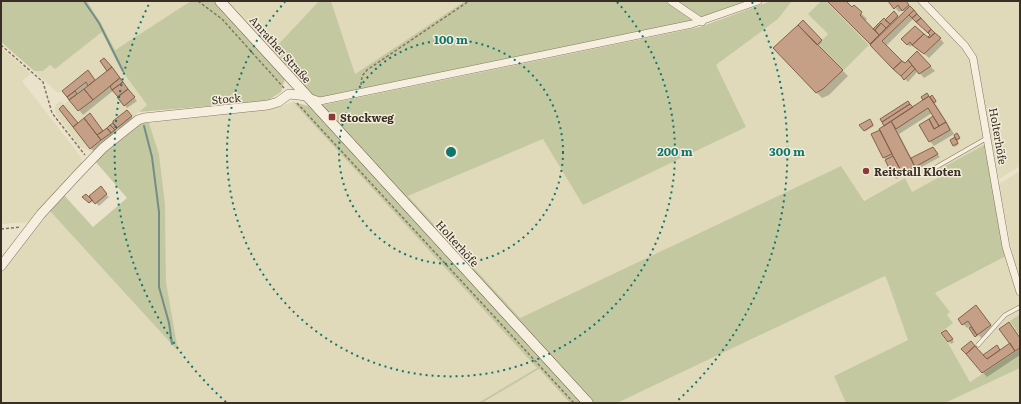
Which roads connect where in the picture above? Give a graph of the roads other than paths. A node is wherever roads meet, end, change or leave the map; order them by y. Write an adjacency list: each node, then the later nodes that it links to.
1 (220, 1): 6 (main road, Anrather Straße)
2 (670, 1): 5 (street)
3 (758, 1): 5 (street)
4 (925, 2): 7 (street, Holterhöfe)
5 (702, 22): 6 (street)
6 (308, 98): 9 (street, Stock); 13 (main road, Holterhöfe)
7 (988, 138): 8 (lane); 10 (street, Holterhöfe)
8 (926, 173)
9 (1, 266)
10 (1020, 292)
11 (1020, 307): 12 (lane)
12 (978, 345)
13 (588, 403)

